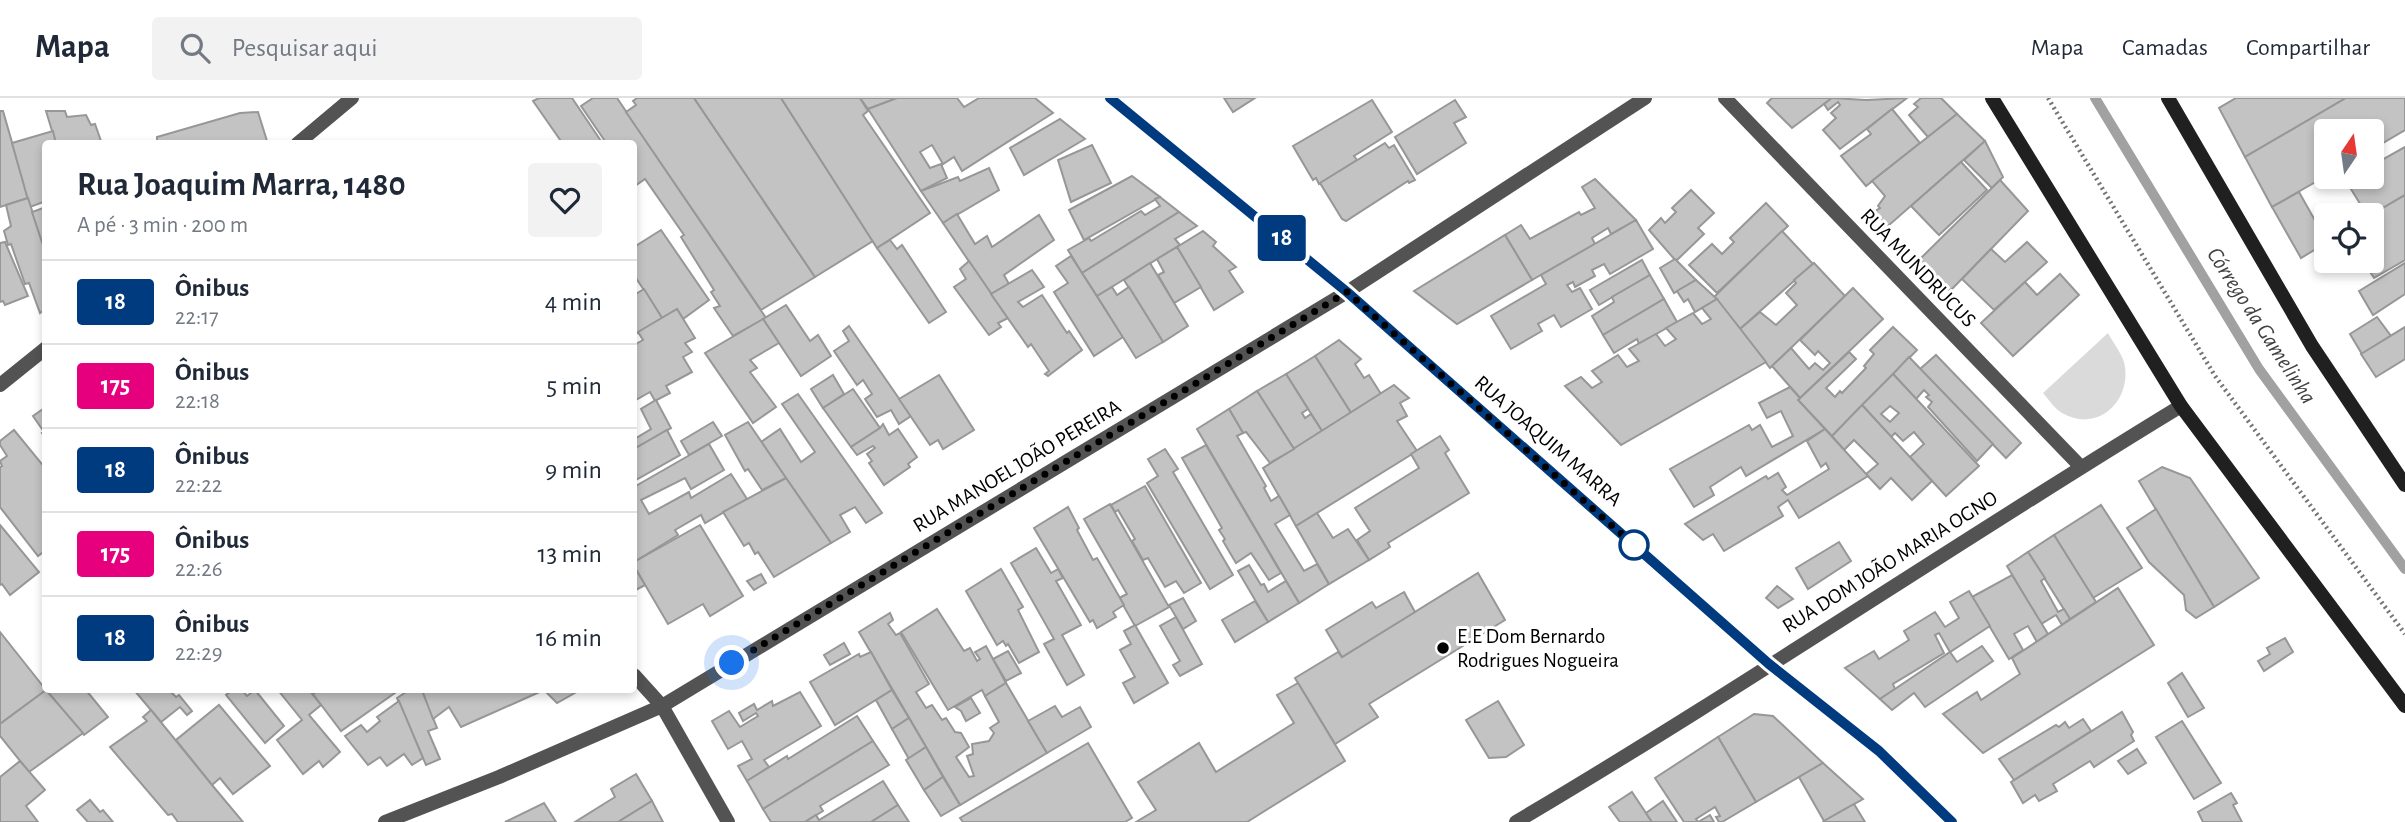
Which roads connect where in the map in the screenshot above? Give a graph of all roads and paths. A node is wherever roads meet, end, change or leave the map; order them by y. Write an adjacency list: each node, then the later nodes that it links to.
1 (352, 98): 8 (street)
2 (1110, 98): 9 (street, RUA JOAQUIM MARRA)
3 (1645, 98): 9 (street, RUA MANOEL JOÃO PEREIRA)
4 (1726, 98): 13 (street, RUA MUNDRUCUS)
5 (1992, 98): 12 (main road)
6 (2048, 98): 15 (path)
7 (2168, 98): 14 (main road)
8 (302, 140)
9 (1347, 292): 16 (street, RUA JOAQUIM MARRA); 18 (street, RUA MANOEL JOÃO PEREIRA)
10 (42, 351): 11 (street)
11 (0, 385)
12 (2181, 406): 13 (street, RUA DOM JOÃO MARIA OGNO); 19 (main road)
13 (2081, 467): 16 (street, RUA DOM JOÃO MARIA OGNO)
14 (2405, 485)
15 (2405, 634)
16 (1769, 664): 22 (street, RUA DOM JOÃO MARIA OGNO); 23 (street, RUA JOAQUIM MARRA)
17 (637, 678): 18 (street)
18 (662, 706): 20 (street, RUA MANOEL JOÃO PEREIRA); 21 (street)
19 (2405, 706)
20 (385, 822)
21 (728, 822)
22 (1516, 822)
23 (1952, 822)

